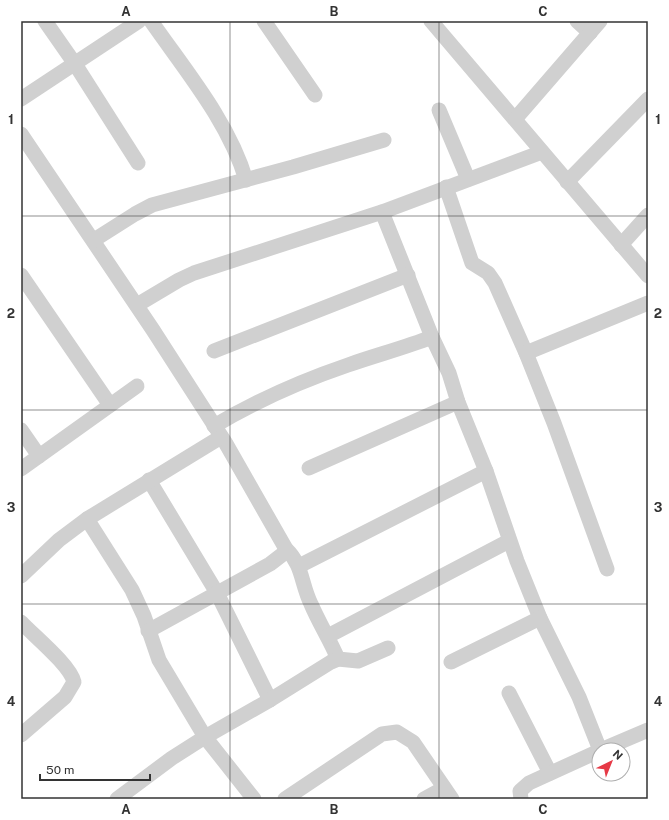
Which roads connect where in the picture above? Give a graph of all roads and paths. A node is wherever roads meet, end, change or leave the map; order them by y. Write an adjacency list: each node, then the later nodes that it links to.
1 (45, 21): 9 (street)
2 (139, 21): 9 (street)
3 (151, 21): 20 (street)
4 (264, 21): 10 (street)
5 (431, 21): 14 (street)
6 (577, 21): 8 (street)
7 (600, 21): 8 (street)
8 (590, 33): 14 (street)
9 (75, 64): 11 (street); 18 (street)
10 (315, 95)
11 (21, 99)
12 (648, 99): 21 (street)
13 (439, 110): 19 (street)
14 (516, 118): 17 (street)
15 (21, 134): 25 (street)
16 (384, 140): 20 (street)
17 (542, 152): 19 (street); 21 (street)
18 (138, 163)
19 (468, 179): 22 (street)
20 (246, 180): 25 (street)
21 (568, 182): 26 (street)
22 (446, 187): 23 (street); 34 (street)
23 (382, 212): 28 (street); 31 (street)
24 (648, 215): 26 (street)
25 (94, 240): 31 (street)
26 (621, 245): 29 (street)
27 (21, 275): 37 (street)
28 (408, 275): 32 (street); 33 (street)
29 (648, 276)
30 (648, 303): 34 (street)
31 (137, 305): 39 (street)
32 (432, 337): 36 (street); 39 (street)
33 (214, 351)
34 (526, 353): 49 (street)
35 (137, 386): 37 (street)
36 (458, 402): 41 (street); 43 (street)
37 (110, 406): 40 (street)
38 (21, 430): 40 (street)
39 (218, 432): 44 (street); 47 (street)
40 (39, 456): 42 (street)
41 (308, 468)
42 (21, 469)
43 (486, 471): 46 (street); 48 (street)
44 (149, 480): 45 (street); 51 (street)
45 (87, 519): 50 (street); 54 (street)
46 (509, 541): 52 (street); 55 (street)
47 (286, 549): 48 (street); 51 (street)
48 (299, 566): 55 (street)
49 (606, 569)
50 (21, 576)
51 (217, 594): 54 (street); 60 (street)
52 (540, 618): 58 (street); 64 (street)
53 (21, 622): 62 (street)
54 (148, 631): 63 (street)
55 (328, 636): 57 (street)
56 (388, 648): 57 (street)
57 (338, 659): 60 (street)
58 (451, 662)
59 (509, 692): 67 (street)
60 (270, 700): 63 (street)
61 (648, 730): 65 (street)
62 (21, 735)
63 (205, 737): 69 (street); 70 (street)
64 (597, 742)
65 (619, 742)
66 (591, 754): 67 (street)
67 (550, 773): 73 (street)
68 (448, 793): 71 (street); 72 (street)
69 (116, 799)
70 (254, 799)
71 (285, 799)
72 (424, 799)
73 (521, 799)

